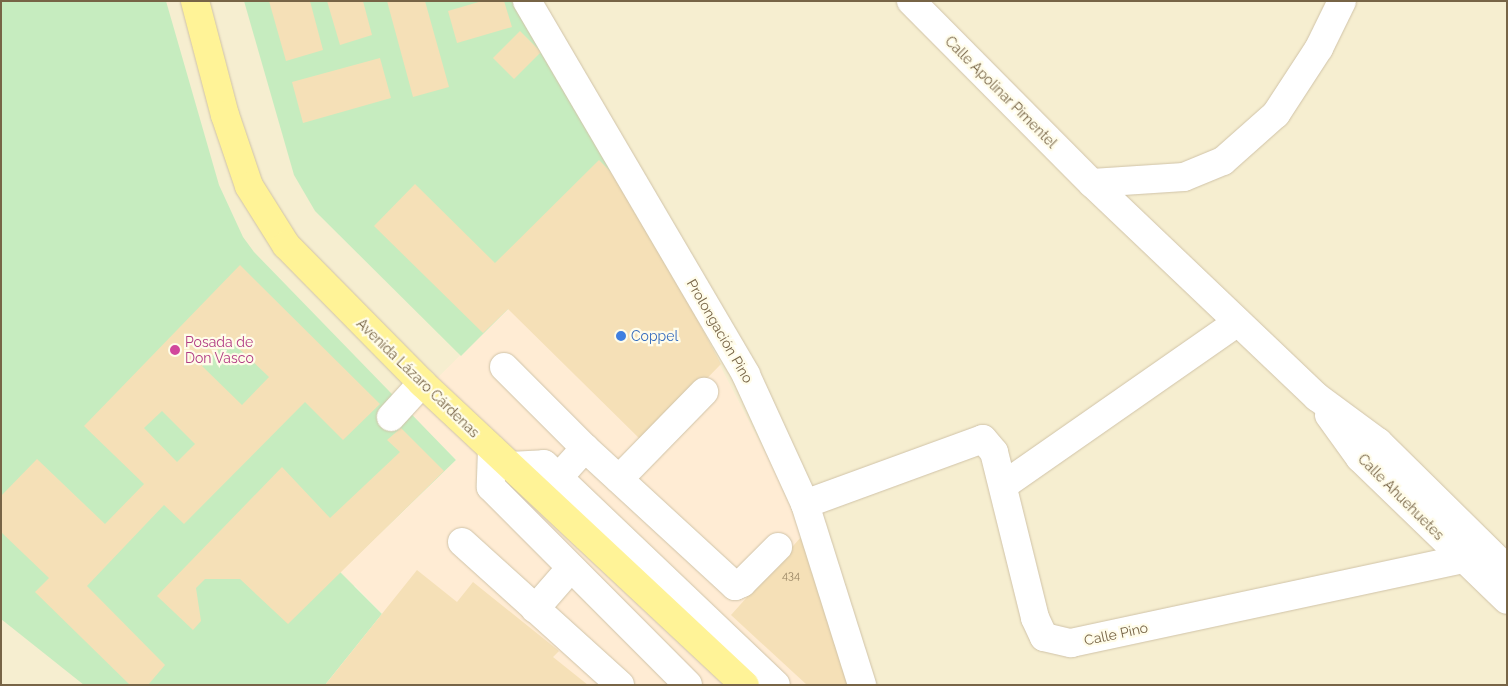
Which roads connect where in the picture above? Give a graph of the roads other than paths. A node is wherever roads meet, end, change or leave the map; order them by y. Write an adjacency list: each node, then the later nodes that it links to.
1 (195, 1): 8 (main road, Avenida Lázaro Cárdenas)
2 (527, 1): 16 (street, Prolongación Pino)
3 (1338, 3): 5 (street)
4 (922, 4): 5 (street, Calle Apolinar Pimentel)
5 (1092, 183): 6 (street, Calle Apolinar Pimentel)
6 (1238, 322): 15 (street); 21 (street, Calle Ahuehuetes)
7 (504, 367): 11 (street)
8 (422, 383): 10 (street); 12 (main road, Avenida Lázaro Cárdenas)
9 (704, 392): 14 (street)
10 (391, 417)
11 (585, 448): 13 (street); 14 (street)
12 (500, 457): 13 (street); 22 (street); 27 (main road, Avenida Lázaro Cárdenas)
13 (558, 478): 19 (street)
14 (619, 479): 17 (street)
15 (1004, 485): 16 (street, Calle Pino); 21 (street, Calle Pino)
16 (805, 504): 29 (street, Prolongación Pino)
17 (659, 516): 19 (street); 20 (street)
18 (462, 542): 24 (street)
19 (630, 546): 28 (street)
20 (778, 547)
21 (1486, 560): 23 (street, Calle Ahuehuetes)
22 (570, 570): 24 (street); 26 (street)
23 (1507, 600)
24 (535, 609): 25 (street)
25 (620, 685)
26 (688, 685)
27 (745, 685)
28 (776, 685)
29 (862, 685)

